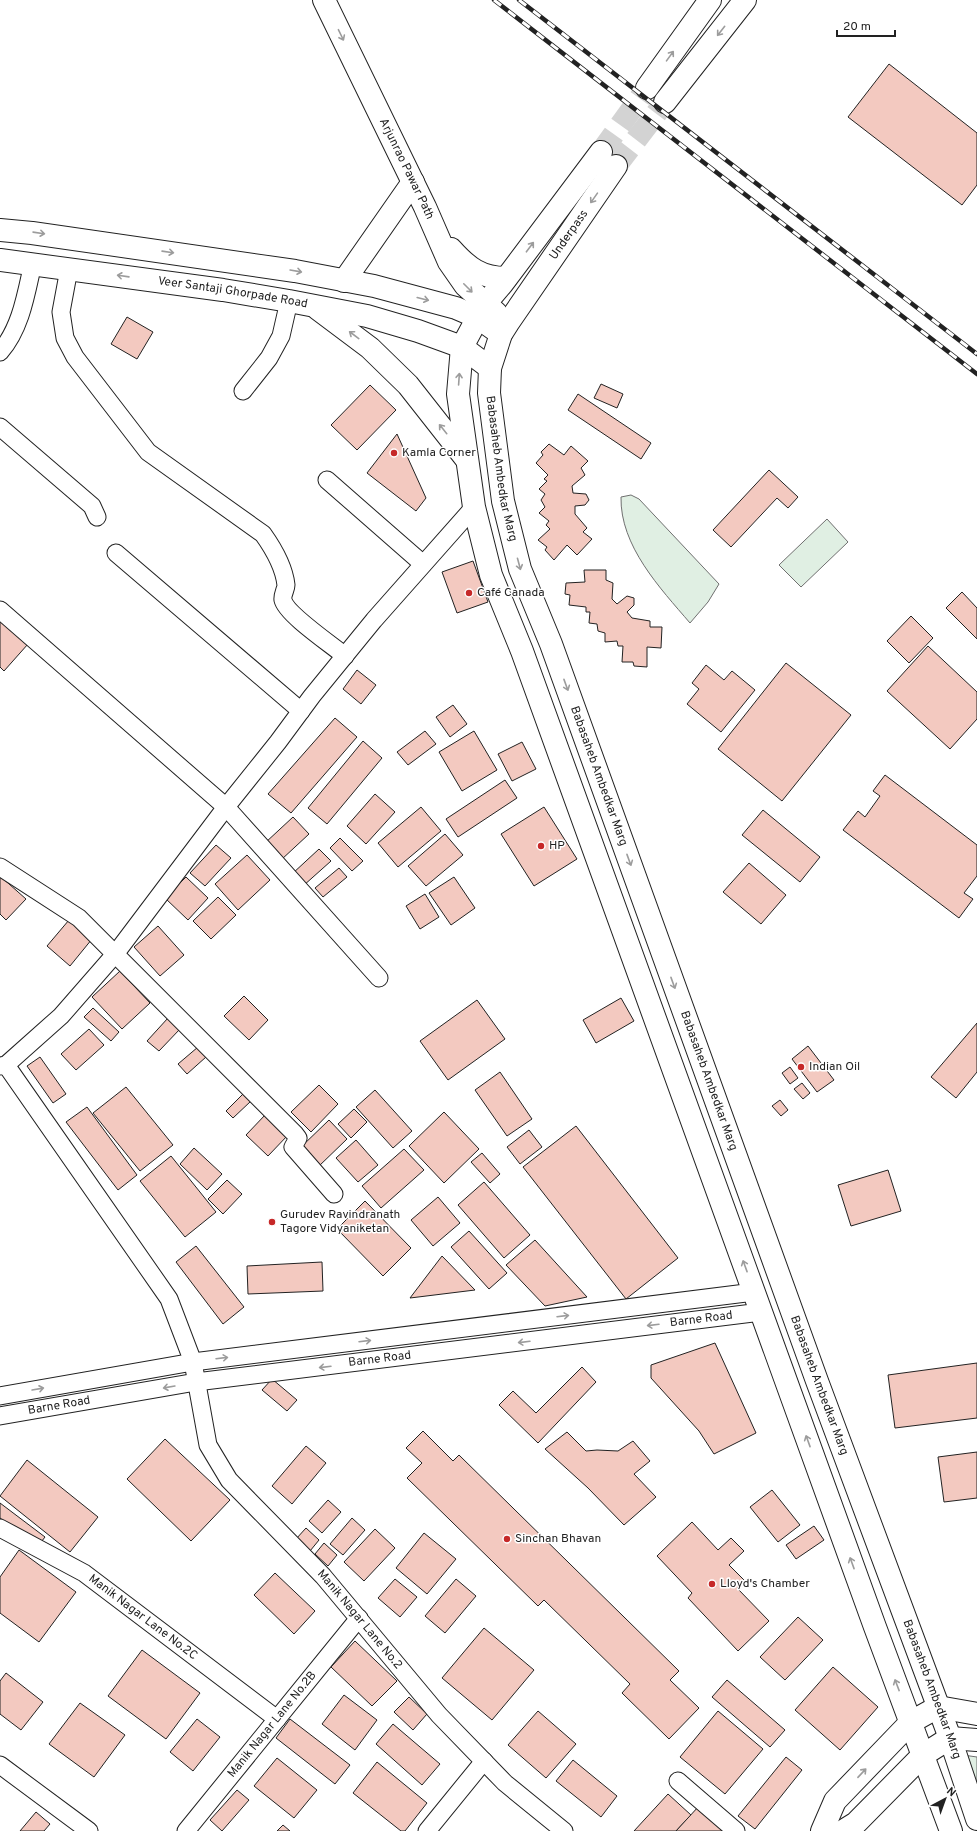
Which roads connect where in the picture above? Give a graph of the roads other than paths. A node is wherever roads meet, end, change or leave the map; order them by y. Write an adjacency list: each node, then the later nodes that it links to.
1 (324, 0): 6 (main road, Arjunrao Pawar Path, one-way to 6)
2 (710, 0): 4 (main road, one-way to 2)
3 (745, 0): 5 (main road, one-way to 5)
4 (647, 88)
5 (666, 102)
6 (413, 182): 8 (main road, Arjunrao Pawar Path); 13 (main road)
7 (0, 230): 13 (main road, one-way to 13)
8 (436, 232): 12 (main road); 16 (main road, Arjunrao Pawar Path, one-way to 16)
9 (0, 260): 10 (main road, Veer Santaji Ghorpade Road)
10 (33, 264): 11 (main road, Veer Santaji Ghorpade Road); 19 (street)
11 (69, 269): 14 (main road, Veer Santaji Ghorpade Road, one-way to 11); 30 (street)
12 (506, 278): 16 (main road, Underpass); 17 (main road, Underpass, one-way to 17)
13 (344, 281): 16 (main road, one-way to 16)
14 (289, 301): 15 (main road, Veer Santaji Ghorpade Road); 21 (street)
15 (314, 305): 18 (main road, Veer Santaji Ghorpade Road); 23 (main road, one-way to 15)
16 (481, 310): 17 (main road); 18 (main road, Underpass)
17 (504, 328): 20 (main road, Babasaheb Ambedkar Marg)
18 (462, 347): 20 (main road, Veer Santaji Ghorpade Road); 23 (main road, one-way to 18)
19 (0, 352)
20 (490, 368): 45 (main road, Babasaheb Ambedkar Marg, one-way to 45)
21 (242, 391)
22 (0, 427): 26 (street)
23 (467, 460): 25 (main road)
24 (327, 480): 28 (street)
25 (474, 507): 28 (street); 38 (main road, one-way to 25)
26 (97, 517)
27 (116, 553): 31 (street)
28 (423, 564): 30 (street)
29 (0, 610): 32 (street)
30 (344, 656): 31 (street)
31 (301, 711): 32 (street)
32 (226, 807): 34 (street); 35 (street)
33 (0, 867): 34 (street)
34 (116, 953): 36 (street); 37 (street)
35 (379, 978)
36 (3, 1065): 39 (street, Manik Nagar Lane No.2)
37 (334, 1194)
38 (757, 1302): 39 (street, Barne Road, one-way to 38); 40 (street, Barne Road, one-way to 40); 48 (main road, one-way to 38)
39 (193, 1362): 40 (street, Manik Nagar Lane No.2); 41 (street, Barne Road, one-way to 39)
40 (196, 1382): 42 (street, Barne Road, one-way to 42); 44 (street, Manik Nagar Lane No.2)
41 (0, 1396)
42 (0, 1416)
43 (0, 1528): 47 (street, Manik Nagar Lane No.2C)
44 (359, 1618): 47 (street, Manik Nagar Lane No.2B); 52 (street, Manik Nagar Lane No.2)
45 (938, 1707): 46 (main road); 48 (main road); 49 (main road, Babasaheb Ambedkar Marg)
46 (977, 1714)
47 (277, 1719): 57 (street, Manik Nagar Lane No.2B)
48 (911, 1722): 51 (main road); 61 (main road, one-way to 48)
49 (950, 1738): 50 (main road); 51 (main road); 55 (main road, Babasaheb Ambedkar Marg)
50 (977, 1740)
51 (923, 1755): 62 (main road); 63 (main road)
52 (484, 1761): 58 (street); 59 (street, Manik Nagar Lane No.2)
53 (0, 1765): 56 (street)
54 (678, 1781): 60 (street)
55 (977, 1819)
56 (89, 1831)
57 (186, 1831)
58 (427, 1831)
59 (564, 1831)
60 (736, 1831)
61 (822, 1831)
62 (843, 1831)
63 (951, 1831)

